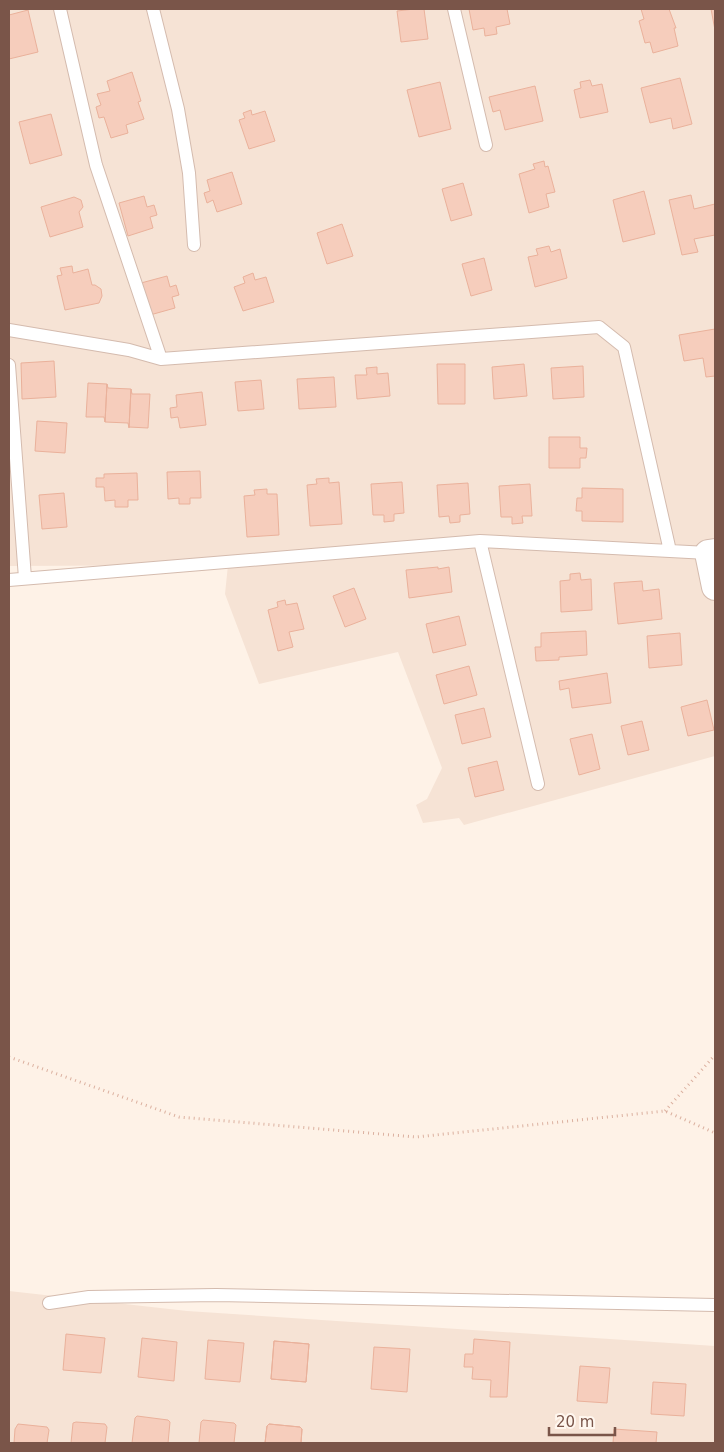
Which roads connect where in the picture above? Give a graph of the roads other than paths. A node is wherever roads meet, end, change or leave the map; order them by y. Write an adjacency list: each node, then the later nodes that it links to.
1 (60, 9): 7 (lane)
2 (153, 9): 5 (lane)
3 (454, 9): 4 (lane)
4 (486, 145)
5 (194, 245)
6 (9, 330): 7 (lane)
7 (162, 359): 10 (lane)
8 (9, 365): 12 (lane)
9 (480, 541): 10 (lane); 12 (lane); 15 (lane)
10 (670, 551): 11 (lane)
11 (712, 552): 14 (street)
12 (25, 578): 13 (lane)
13 (9, 580)
14 (715, 587)
15 (538, 784)
16 (49, 1303): 17 (lane)
17 (715, 1305)

